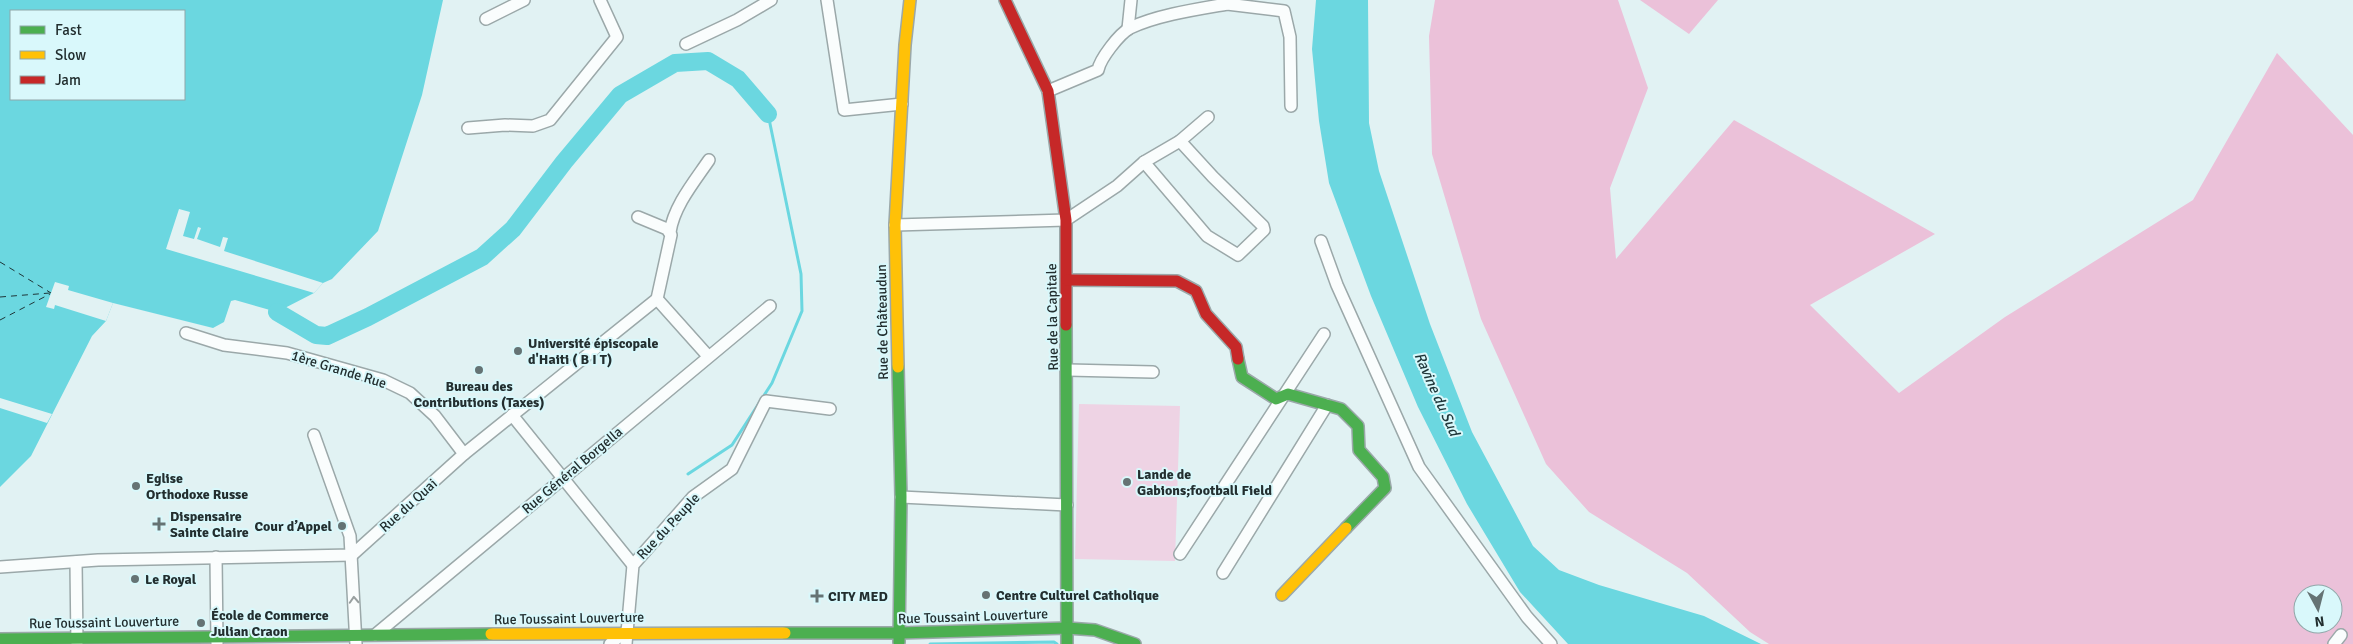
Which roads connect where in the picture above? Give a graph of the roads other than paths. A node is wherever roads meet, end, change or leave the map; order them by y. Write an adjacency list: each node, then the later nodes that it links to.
1 (524, 0): 9 (street)
2 (600, 0): 16 (street)
3 (770, 0): 11 (street)
4 (827, 0): 13 (street)
5 (910, 0): 13 (street, Rue de Châteaudun)
6 (1005, 0): 12 (street, Rue de la Capitale)
7 (1131, 0): 10 (street)
8 (1230, 2): 10 (street); 14 (street)
9 (486, 19)
10 (1128, 29): 12 (street)
11 (686, 44)
12 (1048, 91): 21 (street, Rue de la Capitale)
13 (902, 104): 22 (street, Rue de Châteaudun)
14 (1291, 106)
15 (1208, 117): 17 (street)
16 (468, 128)
17 (1180, 140): 19 (street); 19 (street)
18 (709, 160): 23 (street)
19 (1144, 162): 21 (street)
20 (638, 217): 23 (street)
21 (1066, 220): 22 (street); 25 (street, Rue de la Capitale)
22 (895, 225): 40 (street, Rue de Châteaudun)
23 (670, 232): 26 (street)
24 (1320, 241): 63 (street)
25 (1067, 280): 31 (street, Rue de la Capitale); 33 (street)
26 (657, 299): 30 (street); 36 (street, Rue du Quai)
27 (770, 306): 30 (street, Rue Général Borgella)
28 (186, 333): 38 (street, 1ère Grande Rue)
29 (1324, 334): 33 (street)
30 (708, 356): 39 (street, Rue Général Borgella)
31 (1068, 370): 32 (street); 41 (street, Rue de la Capitale)
32 (1153, 372)
33 (1284, 395): 34 (street); 42 (street)
34 (1327, 405): 48 (street); 49 (street)
35 (830, 409): 46 (street, Rue du Peuple)
36 (512, 415): 38 (street, Rue du Quai); 39 (street)
37 (314, 435): 43 (street)
38 (464, 454): 43 (street, Rue du Quai)
39 (562, 478): 46 (street); 52 (street, Rue Général Borgella)
40 (901, 498): 41 (street); 55 (street, Rue de Châteaudun)
41 (1067, 505): 50 (street, Rue de la Capitale)
42 (1180, 554)
43 (352, 555): 44 (street); 57 (street, one-way to 43)
44 (216, 557): 45 (street); 56 (street)
45 (76, 562): 47 (street); 58 (street)
46 (632, 565): 51 (street, Rue du Peuple)
47 (0, 567)
48 (1223, 573)
49 (1282, 595)
50 (1067, 628): 55 (street, Rue Toussaint Louverture); 61 (street, Rue de la Capitale); 62 (street, Rue Toussaint Louverture)
51 (626, 632): 52 (street, Rue Toussaint Louverture); 54 (street, Rue Toussaint Louverture); 59 (street); 60 (street, Rue du Peuple)
52 (375, 635): 57 (street, Rue Toussaint Louverture)
53 (0, 638): 58 (street, Rue Toussaint Louverture)
54 (763, 639): 55 (street, Rue Toussaint Louverture)
55 (899, 639)
56 (217, 640): 57 (street, Rue Toussaint Louverture); 58 (street, Rue Toussaint Louverture)
57 (356, 640)
58 (77, 641)
59 (610, 644)
60 (626, 644)
61 (1067, 644)
62 (1135, 644)
63 (1551, 644)

